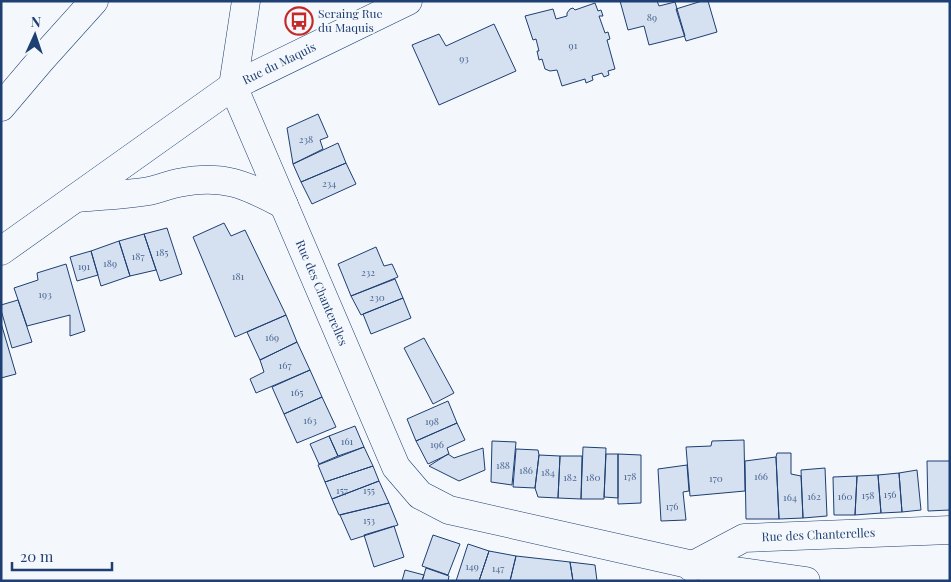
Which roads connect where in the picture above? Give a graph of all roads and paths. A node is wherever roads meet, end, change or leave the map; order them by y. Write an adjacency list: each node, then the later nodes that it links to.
1 (94, 1): 6 (street)
2 (246, 1): 5 (street)
3 (408, 1): 4 (street, Rue du Maquis)
4 (366, 9): 5 (street, Rue du Maquis)
5 (233, 86): 7 (street); 8 (street, Rue des Chanterelles)
6 (1, 107)
7 (76, 198): 8 (street); 9 (street)
8 (284, 206): 11 (street, Rue des Chanterelles)
9 (1, 251)
10 (950, 530): 11 (street, Rue des Chanterelles)
11 (685, 573): 12 (street, Rue des Chanterelles)
12 (806, 581)

